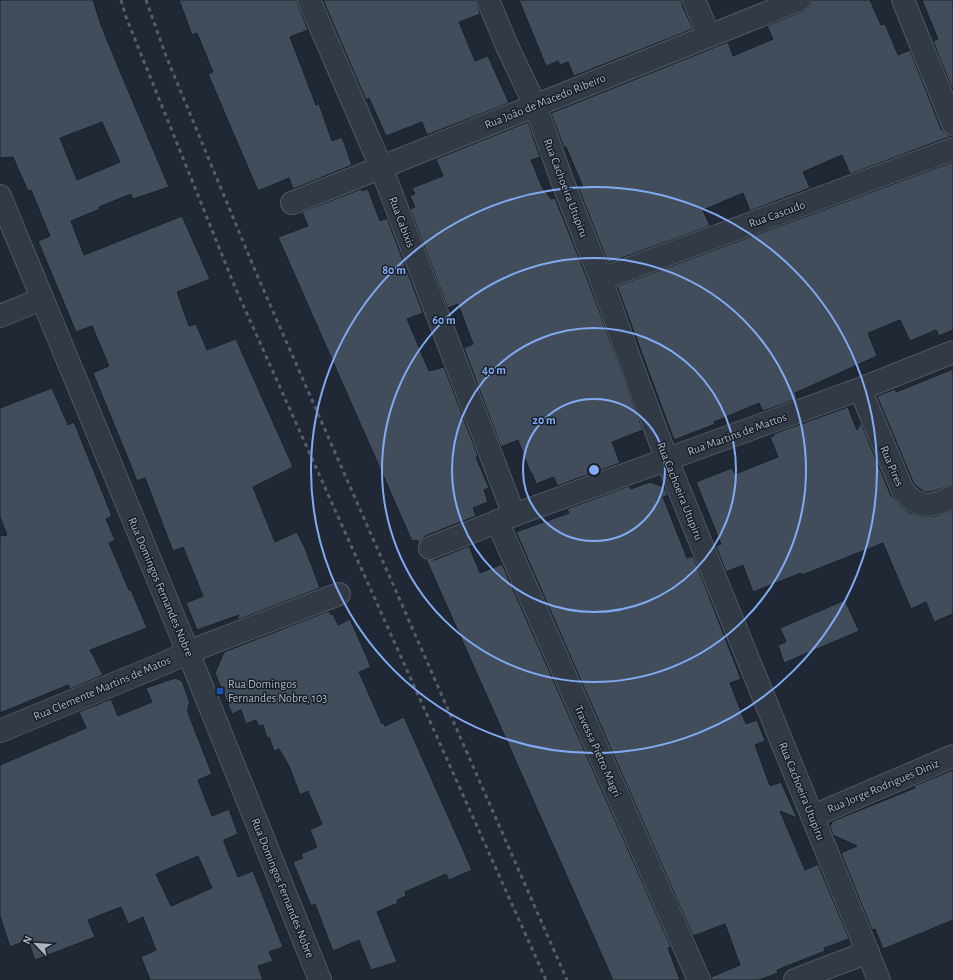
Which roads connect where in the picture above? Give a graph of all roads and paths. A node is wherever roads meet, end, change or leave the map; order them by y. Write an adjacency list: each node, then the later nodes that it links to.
1 (309, 0): 10 (street, Rua Cabixis)
2 (488, 0): 7 (street, Rua Cachoeira Utupiru)
3 (694, 0): 6 (street)
4 (799, 0): 6 (street, Rua João de Macedo Ribeiro)
5 (902, 0): 8 (street)
6 (709, 36): 7 (street, Rua João de Macedo Ribeiro)
7 (535, 105): 10 (street, Rua João de Macedo Ribeiro); 13 (street, Rua Cachoeira Utupiru)
8 (953, 124)
9 (953, 149): 13 (street, Rua Cascudo)
10 (381, 167): 12 (street, Rua João de Macedo Ribeiro); 20 (street, Rua Cabixis)
11 (0, 196): 14 (street, Rua Domingos Fernandes Nobre)
12 (292, 203)
13 (601, 279): 18 (street, Rua Cachoeira Utupiru)
14 (42, 299): 15 (street); 23 (street, Rua Domingos Fernandes Nobre)
15 (0, 316)
16 (953, 352): 17 (street, Rua Martins de Mattos)
17 (860, 388): 18 (street, Rua Martins de Mattos); 19 (street, Rua Pires)
18 (667, 460): 20 (street, Rua Martins de Mattos); 26 (street, Rua Cachoeira Utupiru)
19 (953, 498)
20 (505, 518): 21 (street, Rua Martins de Mattos); 29 (street, Travessa Pietro Magri)
21 (430, 548)
22 (339, 594): 23 (street, Rua Clemente Martins de Matos)
23 (188, 652): 24 (street, Rua Clemente Martins de Matos); 28 (street, Rua Domingos Fernandes Nobre)
24 (0, 731)
25 (953, 756): 26 (street, Rua Jorge Rodrigues Diniz)
26 (813, 816): 27 (street, Rua Cachoeira Utupiru)
27 (868, 952): 30 (street); 31 (street, Rua Cachoeira Utupiru)
28 (320, 980)
29 (699, 980)
30 (795, 980)
31 (879, 980)

